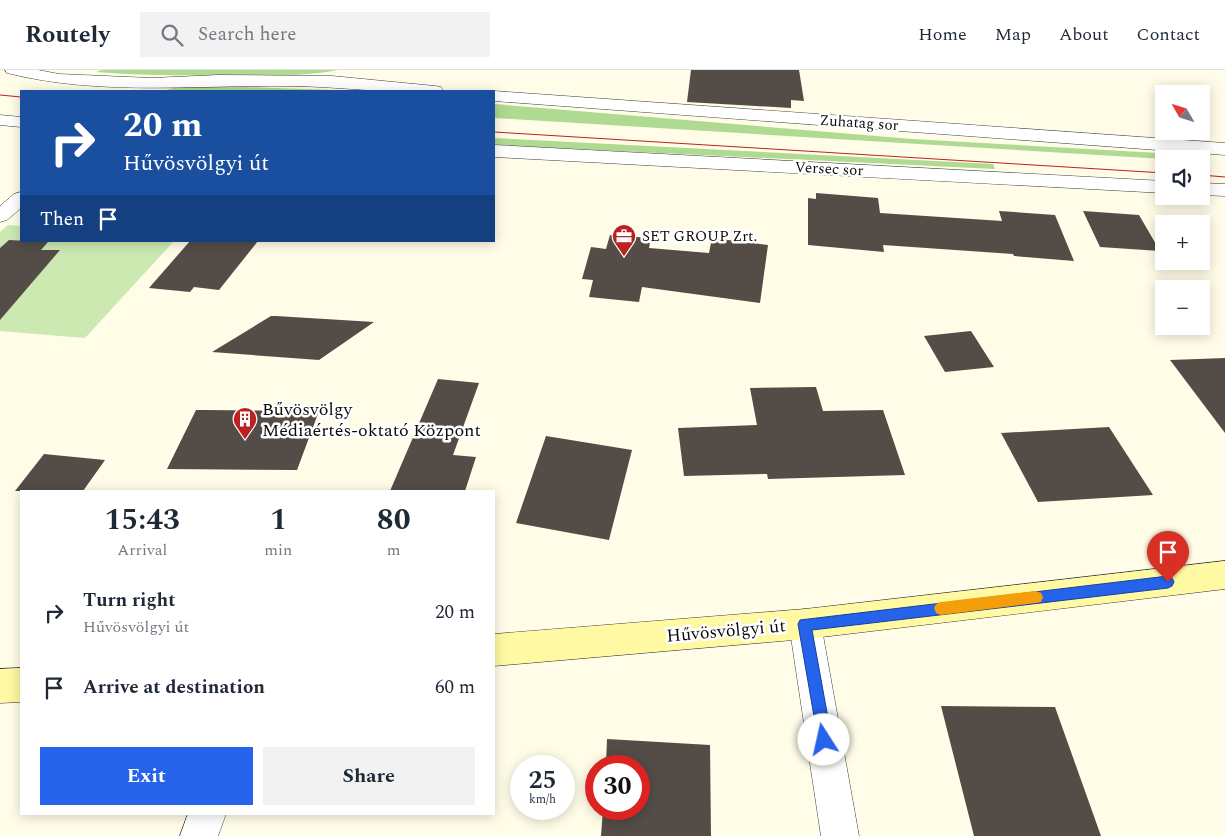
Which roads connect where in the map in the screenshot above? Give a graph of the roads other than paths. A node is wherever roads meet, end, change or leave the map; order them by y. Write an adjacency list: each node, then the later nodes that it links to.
1 (13, 70): 4 (street)
2 (369, 70): 3 (street)
3 (332, 81): 4 (street); 5 (street)
4 (147, 87)
5 (424, 90)
6 (495, 96): 10 (street, Zuhatag sor)
7 (0, 120): 8 (street)
8 (20, 122)
9 (495, 151): 11 (street, Versec sor)
10 (1222, 156)
11 (1155, 187)
12 (1210, 189): 13 (street)
13 (1225, 190)
14 (20, 199): 15 (street)
15 (0, 216)
16 (1225, 575): 17 (main road, Hűvösvölgyi út)
17 (805, 624): 18 (main road, Hűvösvölgyi út); 23 (street)
18 (495, 650)
19 (20, 685): 20 (main road)
20 (0, 686)
21 (207, 815): 22 (street)
22 (198, 836)
23 (840, 836)

